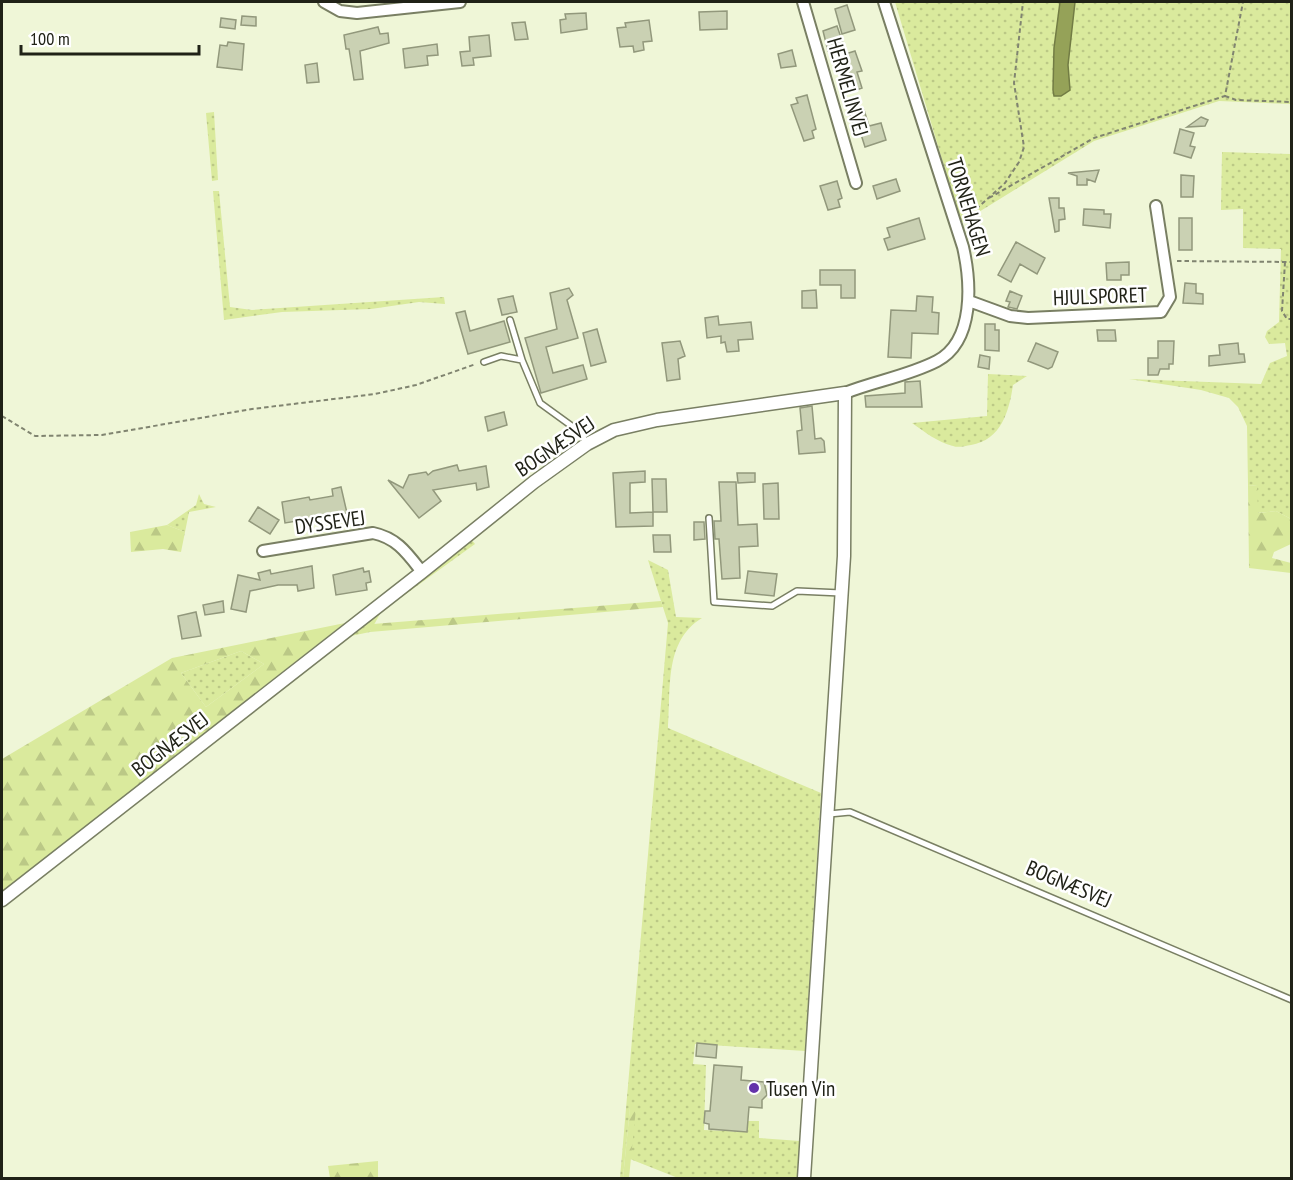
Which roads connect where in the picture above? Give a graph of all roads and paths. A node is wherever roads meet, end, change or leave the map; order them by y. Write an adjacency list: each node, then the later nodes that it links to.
1 (324, 2): 2 (street)
2 (460, 2)
3 (803, 2): 9 (street, HERMELINVEJ)
4 (884, 2): 12 (street, TORNEHAGEN)
5 (1023, 2): 10 (path)
6 (1243, 2): 7 (path)
7 (1226, 96): 8 (path); 10 (path)
8 (1292, 102)
9 (856, 183)
10 (989, 198): 12 (path)
11 (1156, 206): 13 (street, HJULSPORET)
12 (956, 227): 16 (street, TORNEHAGEN)
13 (1165, 261): 14 (path); 16 (street, HJULSPORET)
14 (1285, 262): 15 (path); 17 (path)
15 (1292, 262)
16 (969, 301): 21 (street, TORNEHAGEN)
17 (1292, 319)
18 (510, 320): 19 (lane)
19 (522, 360): 20 (lane); 23 (lane)
20 (484, 362): 22 (path)
21 (845, 393): 23 (street, BOGNÆSVEJ); 27 (street)
22 (2, 416)
23 (587, 444): 26 (street, BOGNÆSVEJ)
24 (709, 518): 27 (lane)
25 (264, 551): 26 (street, DYSSEVEJ)
26 (422, 572): 29 (street, BOGNÆSVEJ)
27 (842, 593): 28 (street)
28 (829, 814): 30 (lane, BOGNÆSVEJ); 31 (street)
29 (2, 900)
30 (1292, 1000)
31 (804, 1179)

